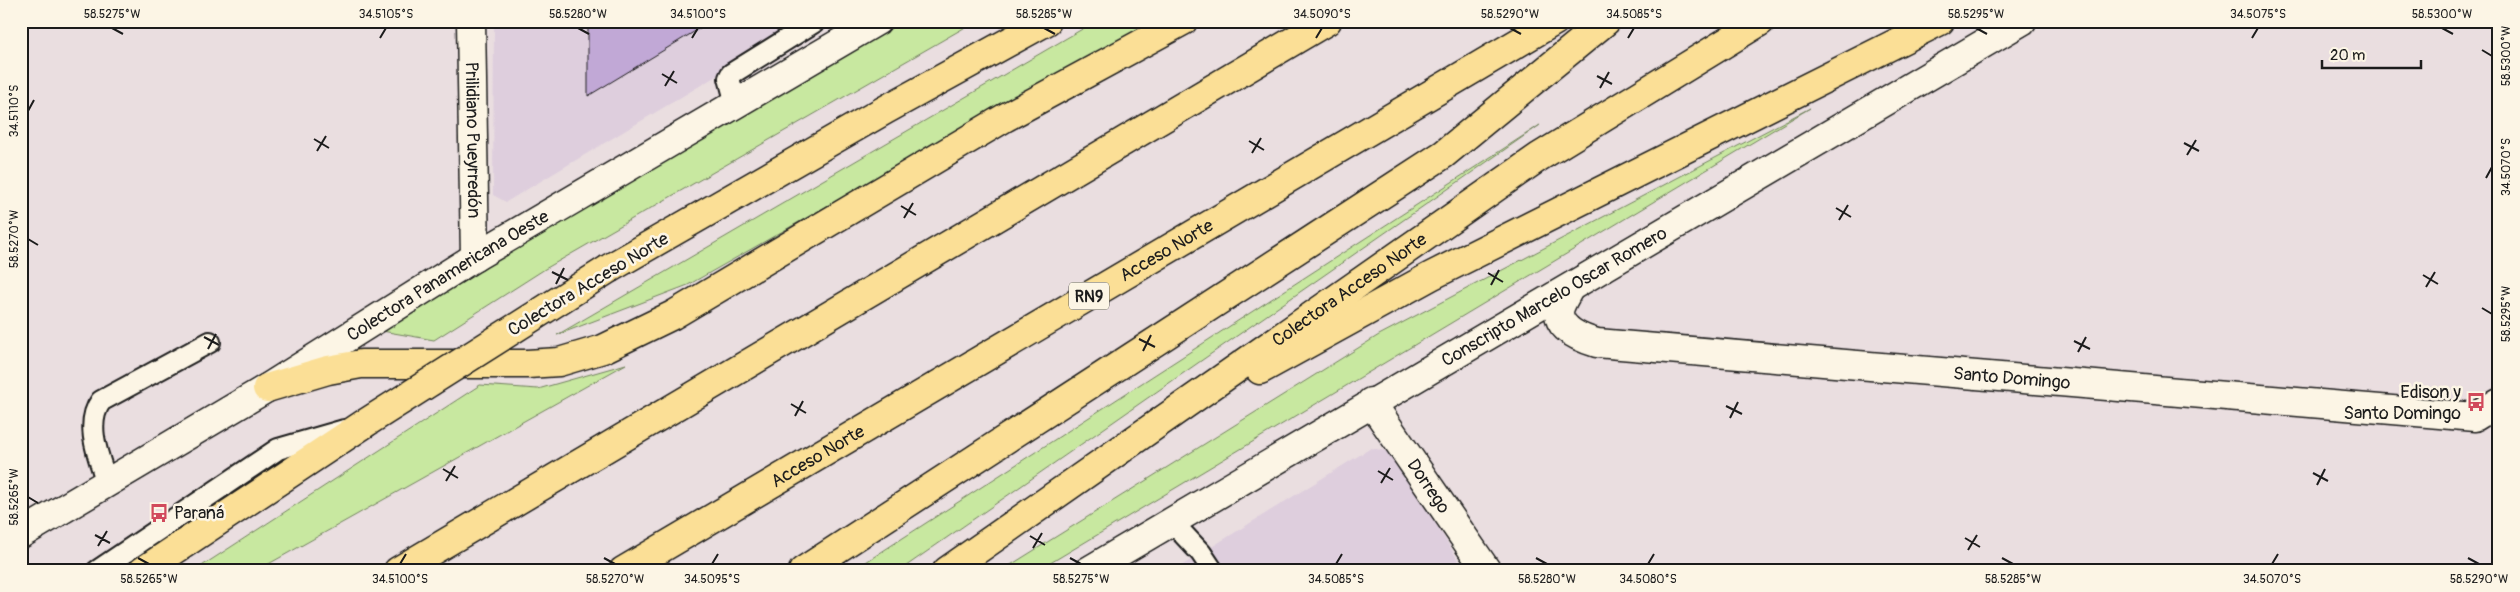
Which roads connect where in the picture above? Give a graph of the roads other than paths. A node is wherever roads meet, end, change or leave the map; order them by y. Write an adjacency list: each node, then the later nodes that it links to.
1 (471, 21): 13 (street, Prilidiano Pueyrredón)
2 (816, 21): 12 (lane)
3 (877, 21): 12 (street, Colectora Panamericana Oeste)
4 (1047, 21): 19 (highway, Colectora Acceso Norte, bridge)
5 (1183, 21): 16 (highway)
6 (1326, 21): 26 (highway)
7 (1555, 21): 27 (highway, Acceso Norte / RN9)
8 (1606, 21): 28 (highway)
9 (1761, 21): 20 (highway, Colectora Acceso Norte)
10 (1940, 21): 20 (highway)
11 (2022, 21): 14 (street, Conscripto Marcelo Oscar Romero)
12 (736, 104): 13 (street, Colectora Panamericana Oeste)
13 (475, 257): 16 (street, Colectora Panamericana Oeste)
14 (1569, 289): 17 (street, Conscripto Marcelo Oscar Romero); 18 (street, Santo Domingo)
15 (210, 342): 21 (lane)
16 (267, 388): 21 (street, Colectora Panamericana Oeste)
17 (1372, 402): 22 (street, Conscripto Marcelo Oscar Romero); 32 (street, Dorrego)
18 (2499, 402)
19 (362, 425): 24 (lane); 25 (highway, Colectora Acceso Norte)
20 (1138, 436): 29 (highway, Colectora Acceso Norte)
21 (107, 484): 23 (street, Colectora Panamericana Oeste)
22 (1171, 520): 30 (street, Conscripto Marcelo Oscar Romero); 31 (lane)
23 (21, 534)
24 (98, 571)
25 (142, 571)
26 (398, 571)
27 (624, 571)
28 (803, 571)
29 (947, 571)
30 (1088, 571)
31 (1213, 571)
32 (1487, 571)

